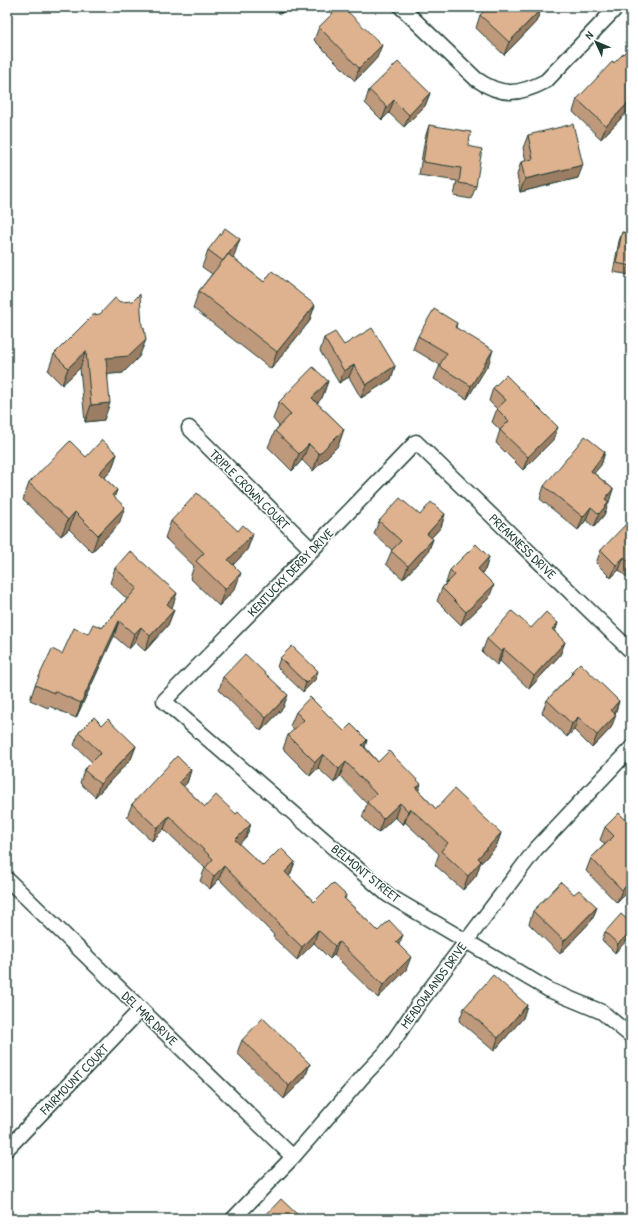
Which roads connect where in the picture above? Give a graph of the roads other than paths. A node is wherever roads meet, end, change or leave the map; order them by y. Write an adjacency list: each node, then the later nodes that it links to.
1 (401, 7): 2 (street)
2 (617, 7)
3 (188, 428): 5 (street, TRIPLE CROWN COURT)
4 (416, 442): 5 (street, KENTUCKY DERBY DRIVE); 6 (street, PREAKNESS DRIVE)
5 (312, 550): 7 (street, KENTUCKY DERBY DRIVE)
6 (631, 651)
7 (164, 701): 10 (street, BELMONT STREET)
8 (631, 748): 10 (street, MEADOWLANDS DRIVE)
9 (7, 879): 11 (street, DEL MAR DRIVE)
10 (466, 940): 12 (street, BELMONT STREET); 14 (street, MEADOWLANDS DRIVE)
11 (141, 1009): 13 (street, FAIRMOUNT COURT); 14 (street, DEL MAR DRIVE)
12 (631, 1036)
13 (7, 1148)
14 (293, 1157): 15 (street, MEADOWLANDS DRIVE)
15 (233, 1219)

